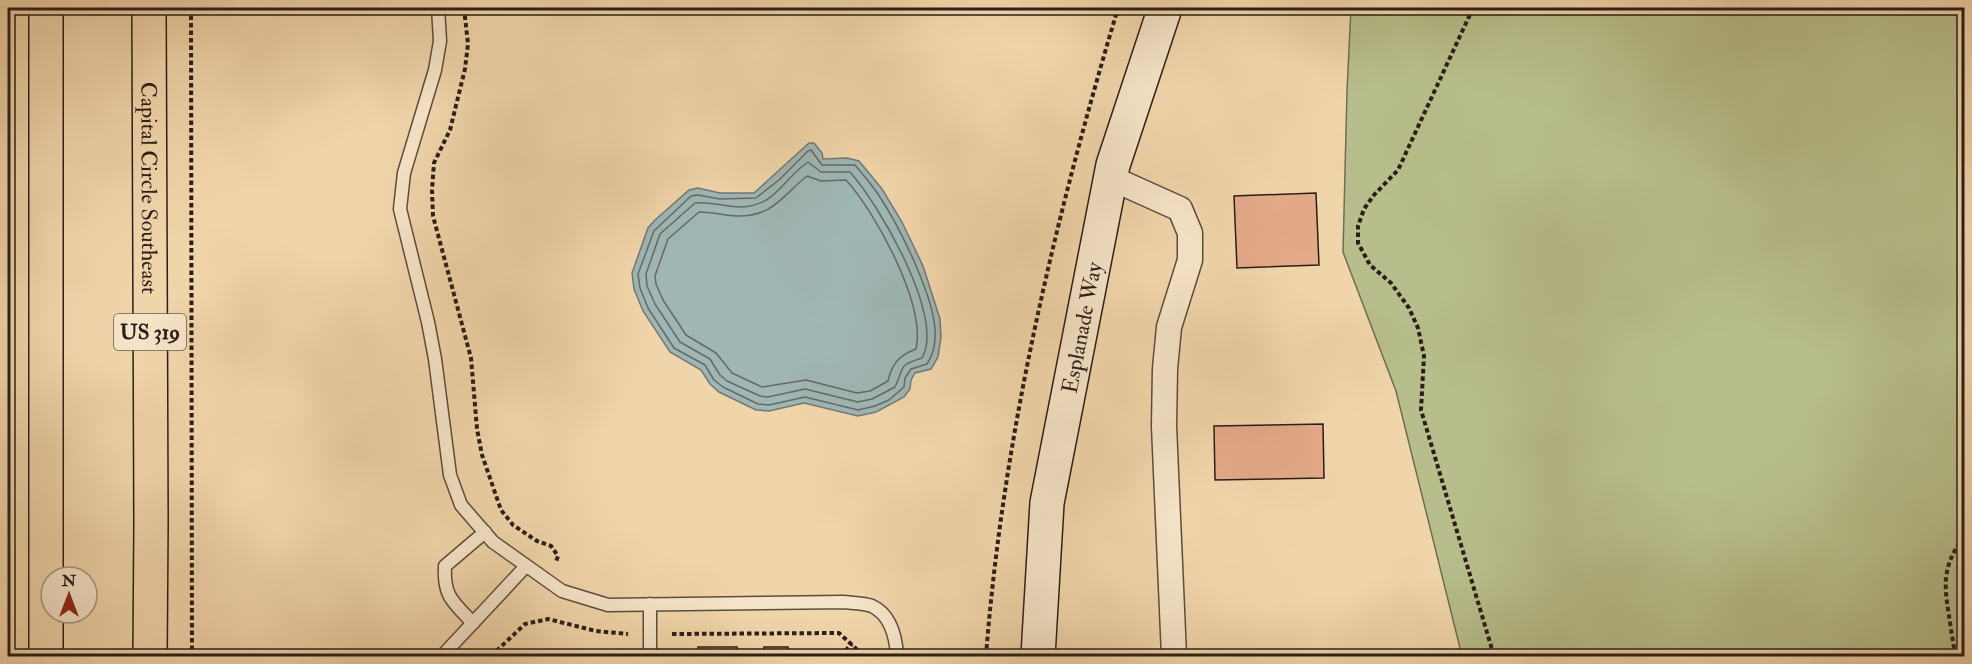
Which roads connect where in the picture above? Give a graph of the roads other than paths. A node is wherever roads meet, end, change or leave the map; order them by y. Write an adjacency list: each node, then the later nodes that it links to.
1 (46, 8): 10 (main road)
2 (149, 8): 11 (main road, Capital Circle Southeast / US 319)
3 (438, 8): 6 (lane)
4 (1165, 8): 5 (street, Esplanade Way)
5 (1111, 178): 15 (street, Esplanade Way); 16 (street)
6 (485, 532): 7 (lane); 9 (lane)
7 (526, 566): 8 (lane); 9 (lane)
8 (650, 604): 13 (lane); 14 (lane)
9 (473, 623): 12 (lane)
10 (46, 657)
11 (150, 657)
12 (442, 657)
13 (650, 657)
14 (897, 657)
15 (1038, 657)
16 (1174, 657)

